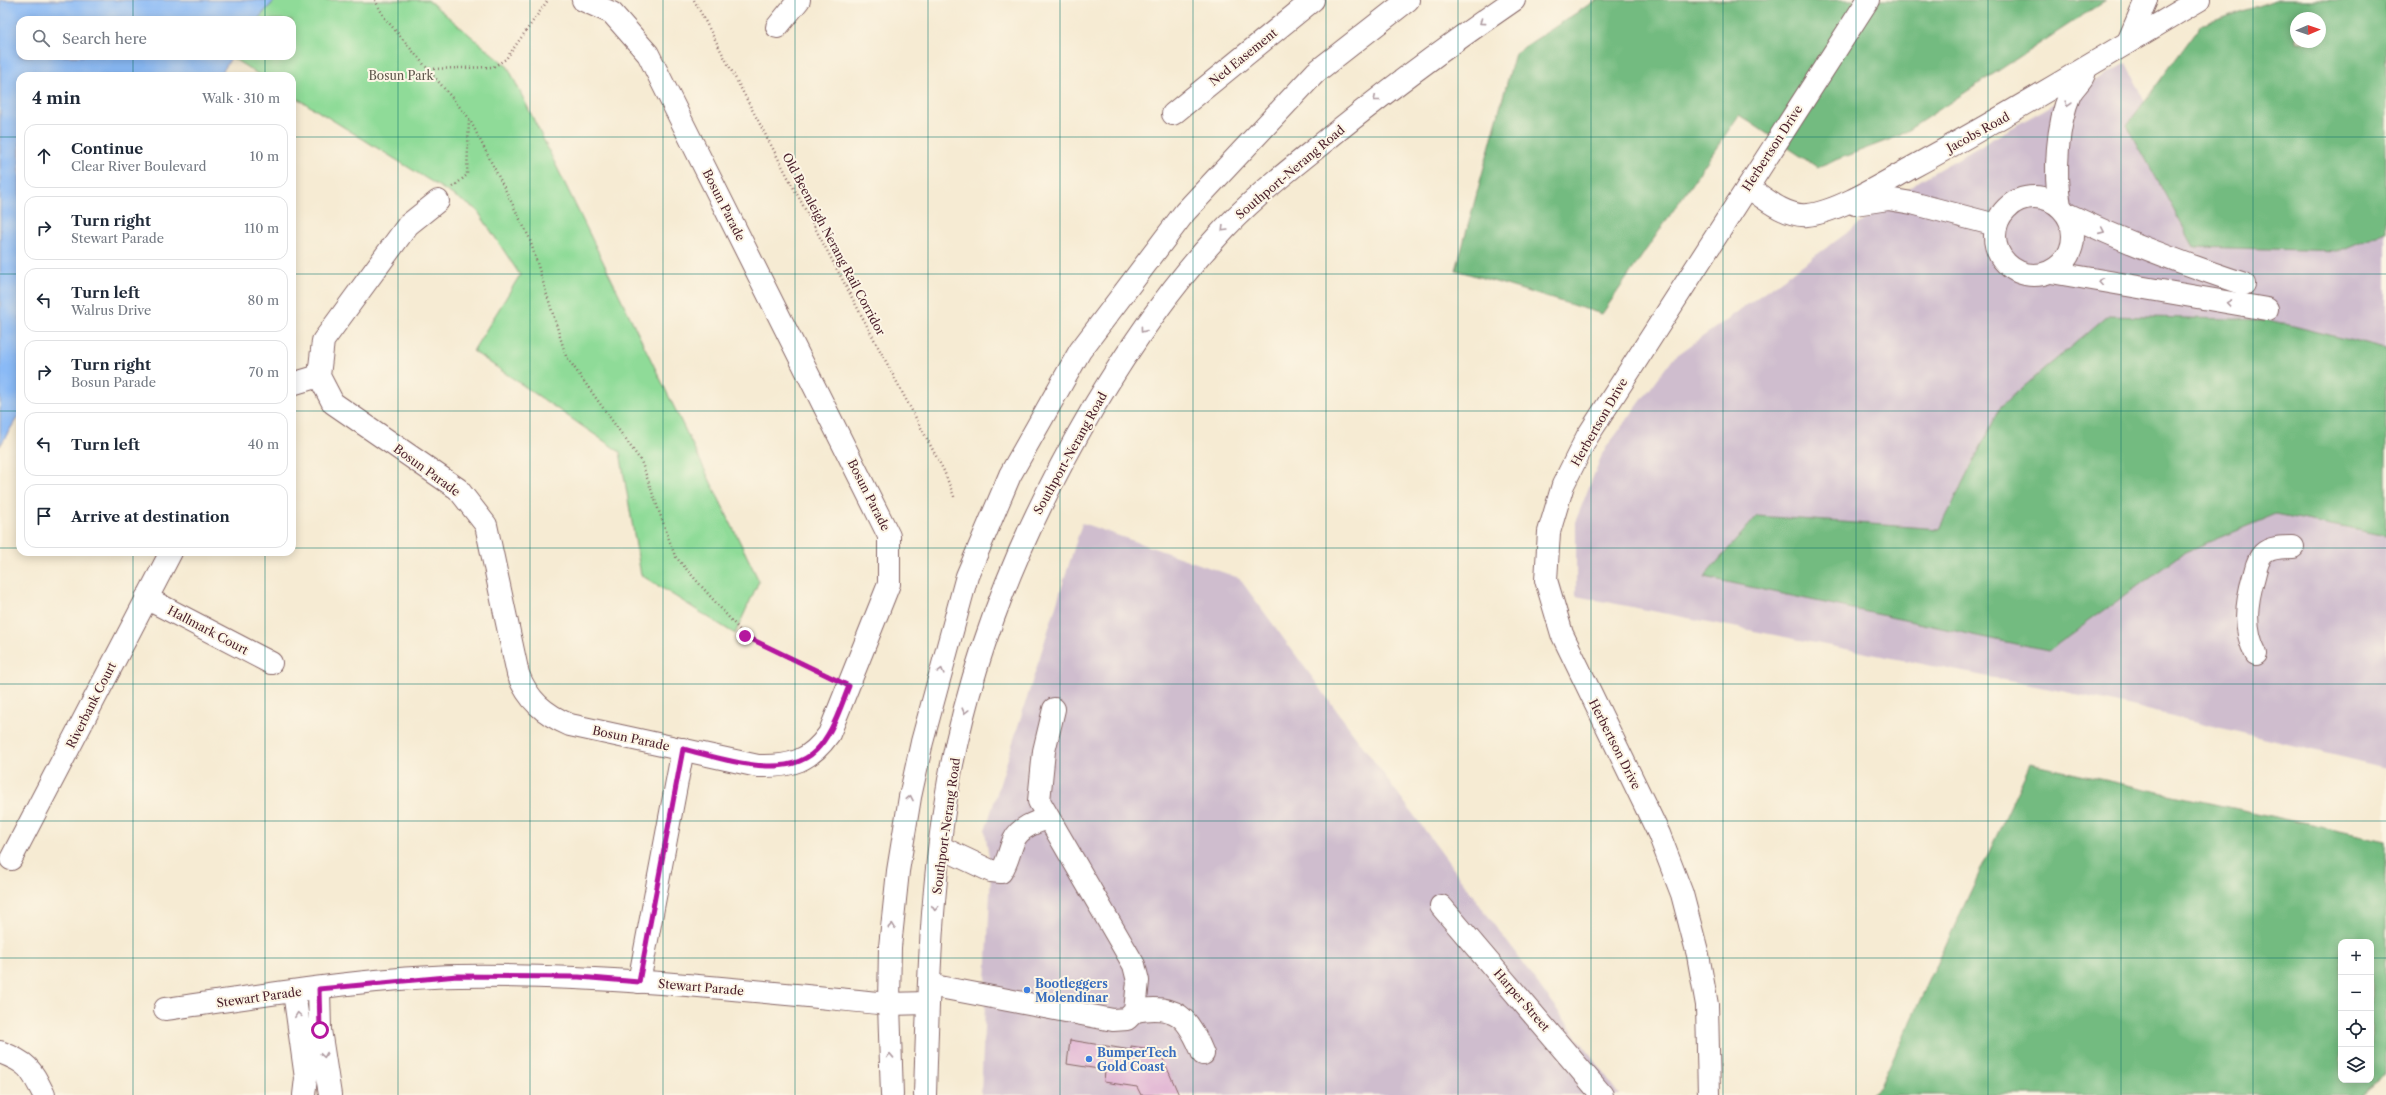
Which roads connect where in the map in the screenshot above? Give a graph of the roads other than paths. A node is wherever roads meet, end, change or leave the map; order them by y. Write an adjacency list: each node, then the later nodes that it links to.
1 (583, 0): 29 (street, Bosun Parade)
2 (799, 0): 9 (street)
3 (1314, 0): 12 (street, Ned Easement)
4 (1408, 0): 38 (street, one-way to 4)
5 (1514, 0): 31 (street, Southport-Nerang Road, one-way to 31)
6 (1868, 0): 13 (street, Herbertson Drive)
7 (2146, 0): 10 (street)
8 (2199, 0): 10 (street, Jacobs Road)
9 (777, 27)
10 (2128, 42): 11 (street, Jacobs Road)
11 (2084, 70): 14 (street, Jacobs Road); 16 (street, one-way to 16)
12 (1173, 114)
13 (1748, 187): 14 (street, Jacobs Road); 49 (street, Herbertson Drive)
14 (1850, 200): 17 (street)
15 (438, 201): 21 (street)
16 (2064, 210): 17 (street); 18 (street); 19 (street, one-way to 19)
17 (1996, 225): 18 (street)
18 (2051, 272): 20 (street, one-way to 18)
19 (2244, 284)
20 (2268, 309)
21 (319, 376): 22 (street); 29 (street, Bosun Parade)
22 (296, 383)
23 (2292, 547): 26 (street)
24 (169, 556): 25 (street, Riverbank Court)
25 (146, 598): 27 (street, Hallmark Court); 32 (street, Riverbank Court)
26 (2256, 654)
27 (271, 663)
28 (1054, 709): 30 (street)
29 (683, 749): 34 (street)
30 (1048, 818): 31 (street); 40 (street)
31 (940, 847): 37 (street, Southport-Nerang Road, one-way to 37)
32 (11, 859)
33 (1441, 906): 48 (street, Harper Street)
34 (639, 982): 35 (street, Stewart Parade); 38 (street, Stewart Parade)
35 (319, 989): 36 (street, Stewart Parade); 45 (street, one-way to 45)
36 (294, 992): 39 (street, Stewart Parade); 44 (street, one-way to 36)
37 (928, 994): 38 (street, Stewart Parade); 40 (street, Stewart Parade); 47 (street, Southport-Nerang Road)
38 (889, 1004): 46 (street, one-way to 38)
39 (165, 1010)
40 (1135, 1011): 42 (street, Stewart Parade)
41 (0, 1052): 43 (street)
42 (1203, 1054)
43 (44, 1095)
44 (304, 1095)
45 (330, 1095)
46 (892, 1095)
47 (925, 1095)
48 (1602, 1095)
49 (1709, 1095)

